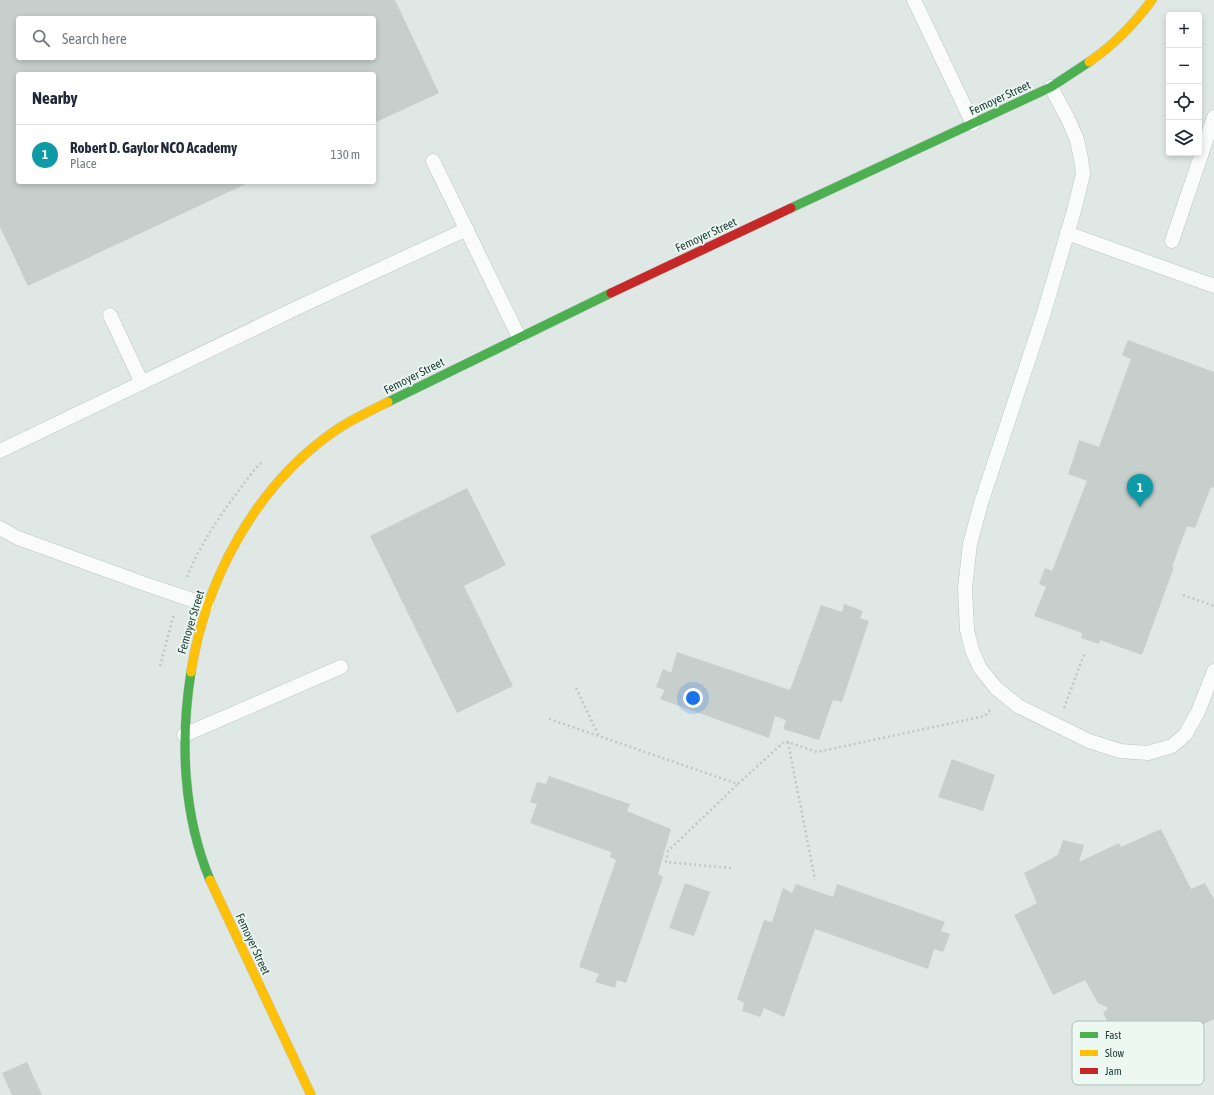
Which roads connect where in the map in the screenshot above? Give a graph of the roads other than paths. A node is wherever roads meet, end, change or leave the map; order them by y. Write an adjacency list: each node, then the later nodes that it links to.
1 (914, 0): 5 (lane)
2 (1152, 0): 3 (street, Femoyer Street)
3 (1051, 87): 5 (street, Femoyer Street); 8 (lane)
4 (1214, 117): 9 (lane)
5 (973, 124): 12 (street, Femoyer Street)
6 (433, 162): 7 (lane)
7 (467, 229): 12 (lane); 13 (lane)
8 (1068, 233): 10 (lane); 18 (lane)
9 (1172, 241)
10 (1214, 286)
11 (110, 315): 13 (lane)
12 (519, 337): 16 (street, Femoyer Street)
13 (142, 383): 14 (lane)
14 (0, 451)
15 (0, 528): 16 (lane)
16 (207, 605): 19 (street, Femoyer Street)
17 (341, 667): 19 (lane)
18 (1214, 671)
19 (184, 735): 20 (street, Femoyer Street)
20 (311, 1095)

